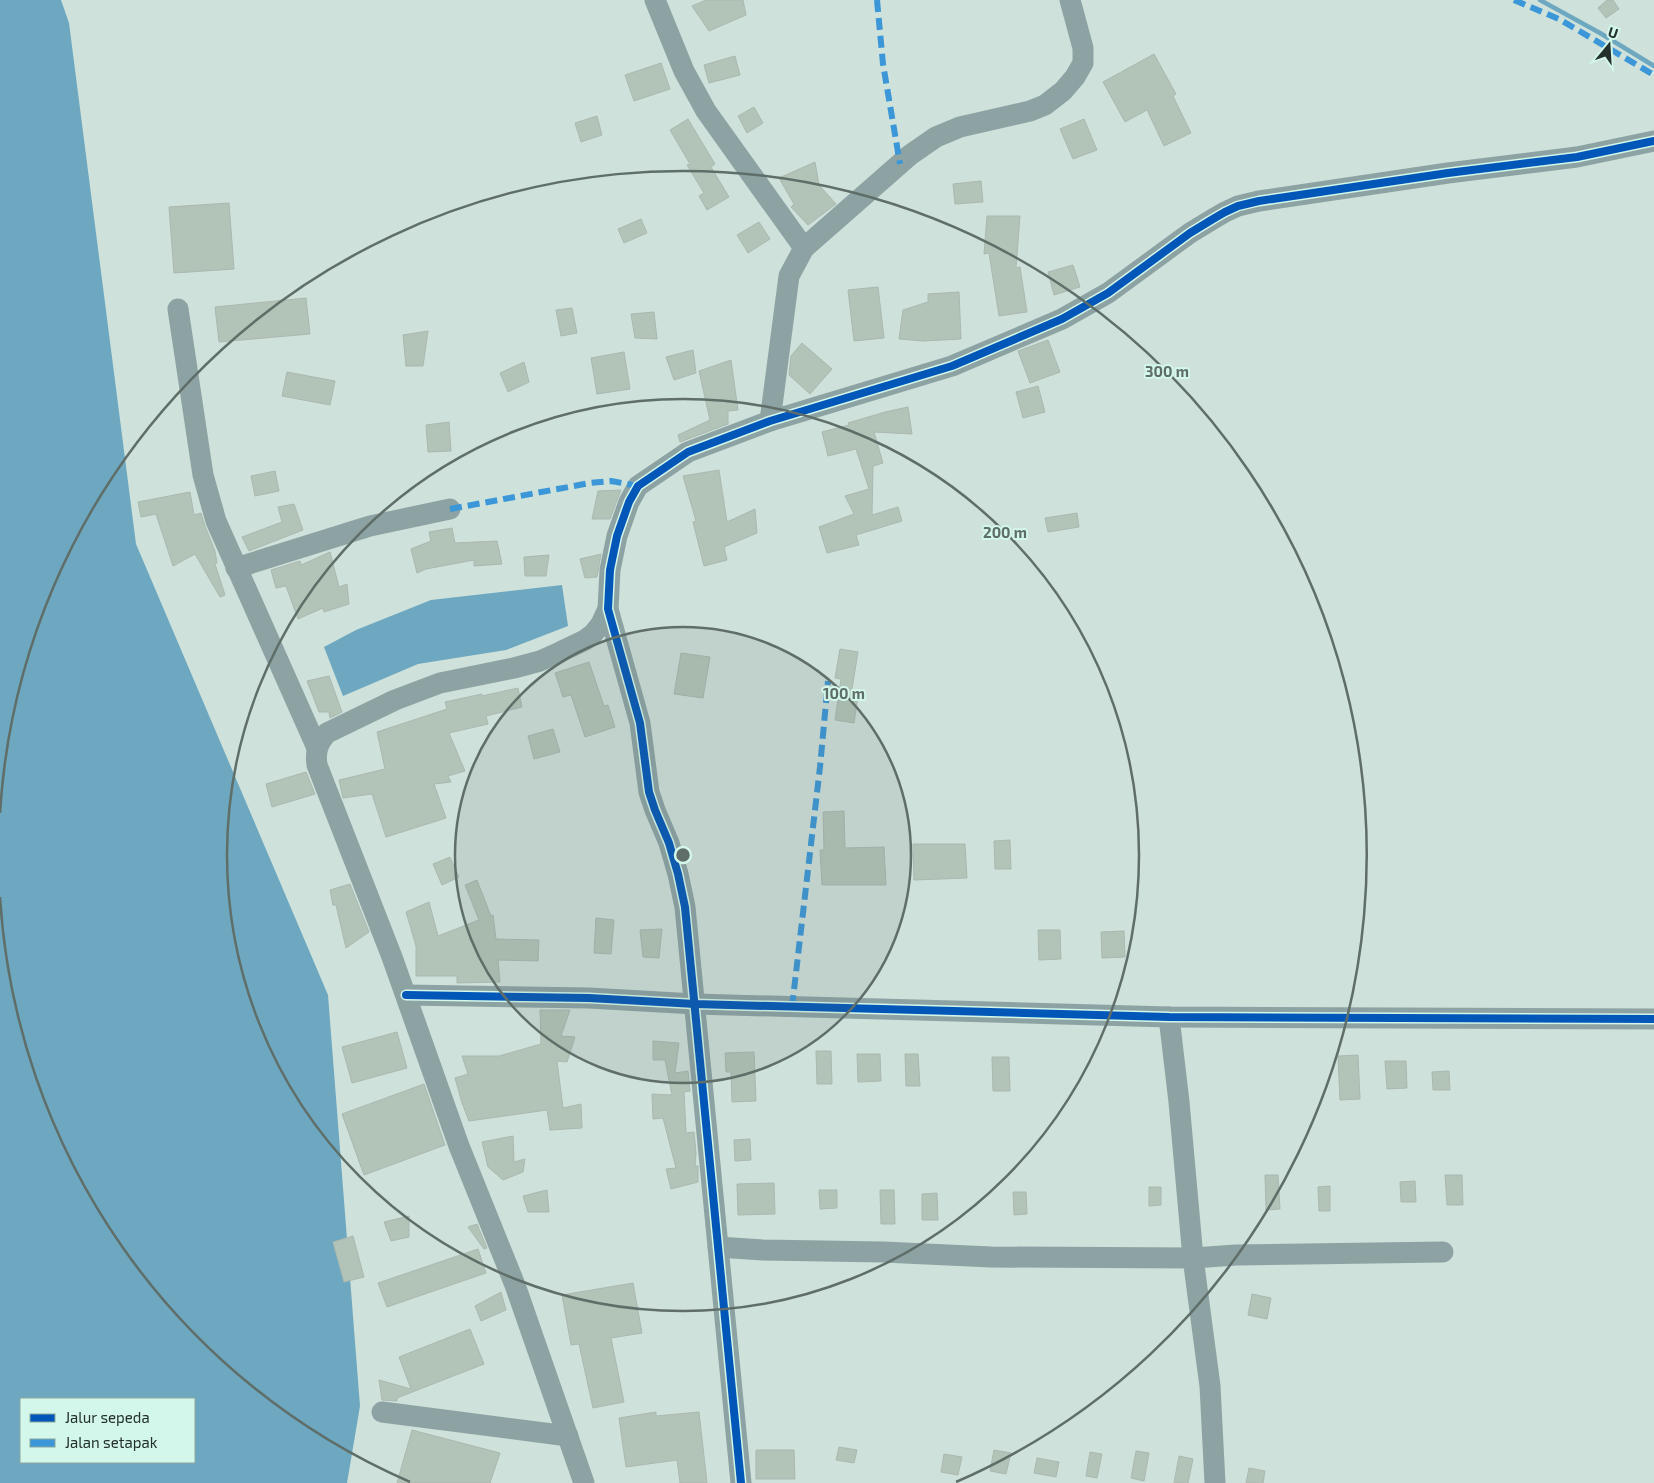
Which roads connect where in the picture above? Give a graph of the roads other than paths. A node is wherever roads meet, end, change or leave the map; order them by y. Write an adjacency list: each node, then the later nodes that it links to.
1 (655, 0): 4 (street)
2 (1070, 0): 4 (street)
3 (1654, 141): 6 (street)
4 (804, 248): 6 (street)
5 (178, 309): 8 (street)
6 (770, 421): 9 (street)
7 (450, 510): 8 (street)
8 (236, 568): 10 (street)
9 (608, 609): 10 (street); 12 (street)
10 (317, 748): 11 (street)
11 (406, 994): 12 (street); 19 (street)
12 (695, 1004): 13 (street); 15 (street)
13 (1169, 1017): 14 (street); 17 (street)
14 (1654, 1019)
15 (718, 1247): 17 (street); 21 (street)
16 (1443, 1252): 17 (street)
17 (1193, 1258): 22 (street)
18 (382, 1412): 19 (street)
19 (568, 1436): 20 (street)
20 (584, 1483)
21 (742, 1483)
22 (1214, 1483)

